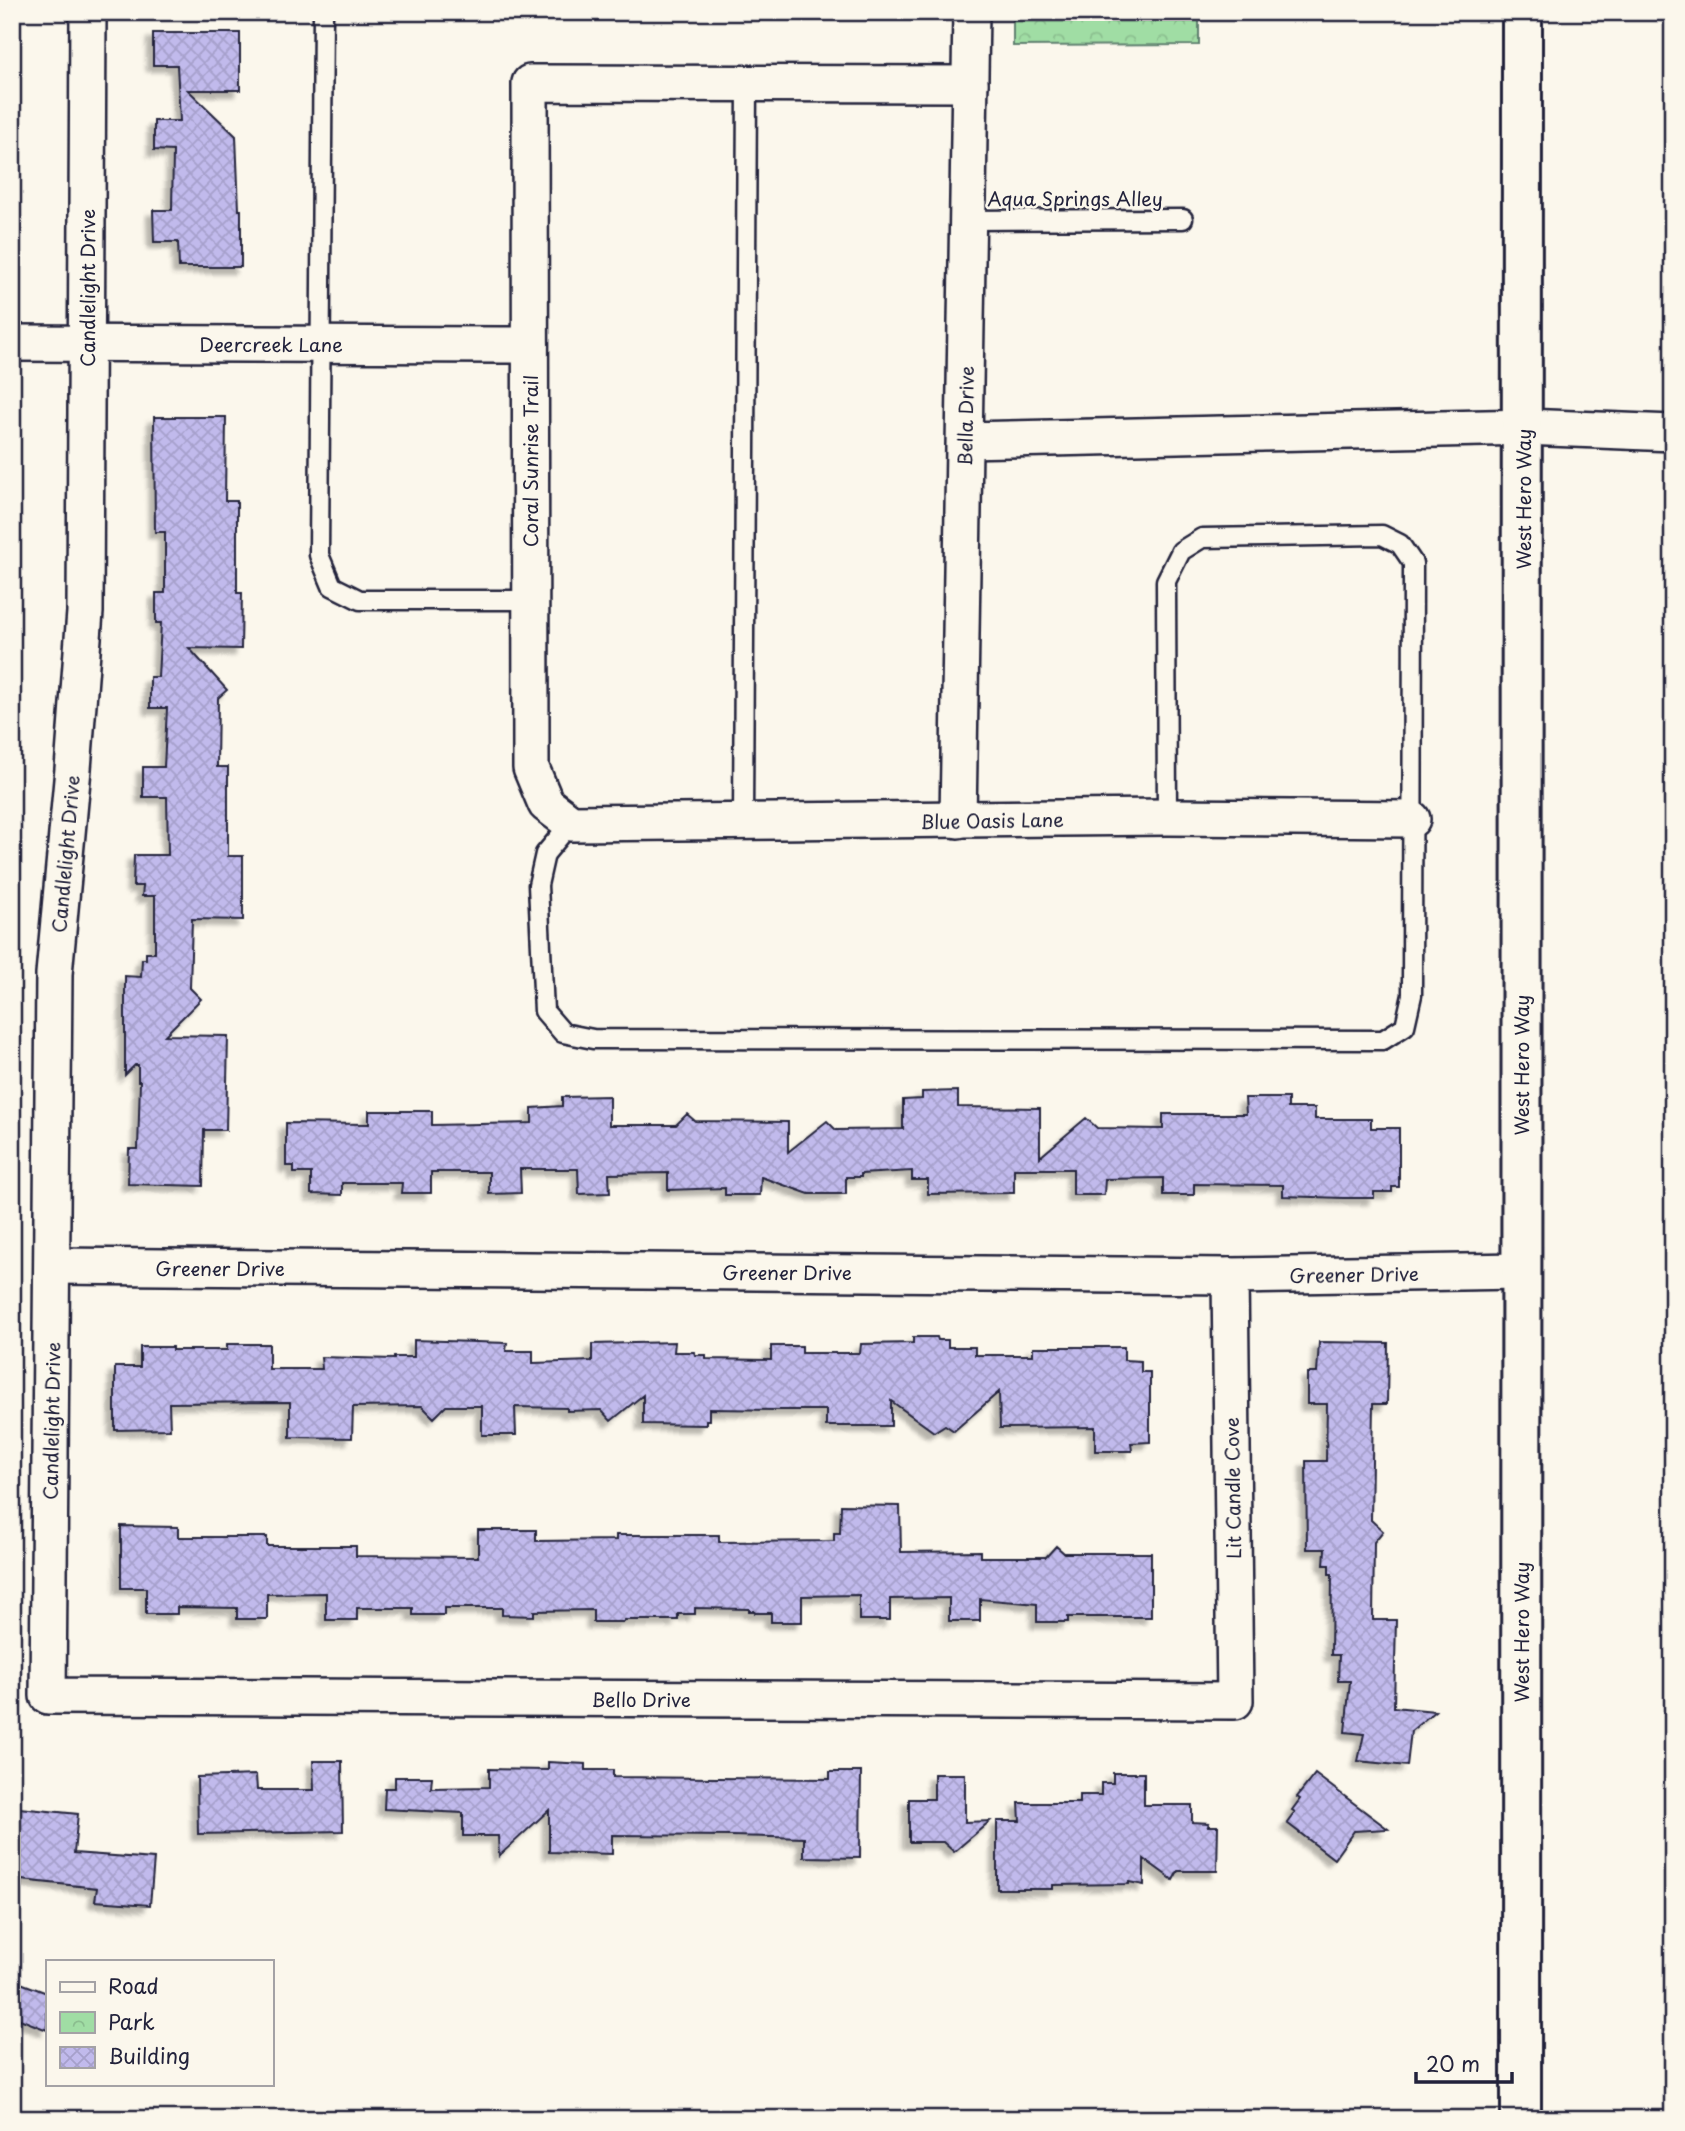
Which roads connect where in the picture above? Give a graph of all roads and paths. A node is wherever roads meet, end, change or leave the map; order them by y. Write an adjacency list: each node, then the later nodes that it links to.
1 (88, 12): 10 (street, Candlelight Drive)
2 (323, 12): 11 (lane)
3 (971, 12): 6 (street, Bella Drive)
4 (1522, 12): 13 (main road, West Hero Way)
5 (747, 84): 6 (street); 12 (street, Coral Sunrise Trail); 20 (lane)
6 (970, 85): 8 (street, Bella Drive)
7 (1183, 219): 8 (lane, Aqua Springs Alley)
8 (968, 220): 15 (street, Bella Drive)
9 (12, 343): 10 (street, Deercreek Lane)
10 (87, 343): 11 (street, Deercreek Lane); 22 (street, Candlelight Drive)
11 (321, 344): 12 (street, Deercreek Lane); 16 (lane)
12 (530, 345): 16 (street, Coral Sunrise Trail)
13 (1524, 427): 14 (street); 15 (street); 23 (main road, West Hero Way)
14 (1673, 433)
15 (965, 440): 19 (street, Bella Drive)
16 (531, 600): 21 (street, Coral Sunrise Trail)
17 (1167, 817): 18 (street, Blue Oasis Lane); 18 (lane); 19 (street, Blue Oasis Lane)
18 (1412, 819): 21 (lane)
19 (958, 820): 20 (street, Blue Oasis Lane)
20 (743, 822): 21 (street, Blue Oasis Lane)
21 (571, 823)
22 (53, 1266): 24 (street, Greener Drive); 25 (street, Candlelight Drive)
23 (1521, 1270): 24 (street, Greener Drive); 27 (main road, West Hero Way)
24 (1230, 1276): 26 (street, Lit Candle Cove)
25 (48, 1696): 26 (street, Bello Drive)
26 (1235, 1701)
27 (1521, 2119)

